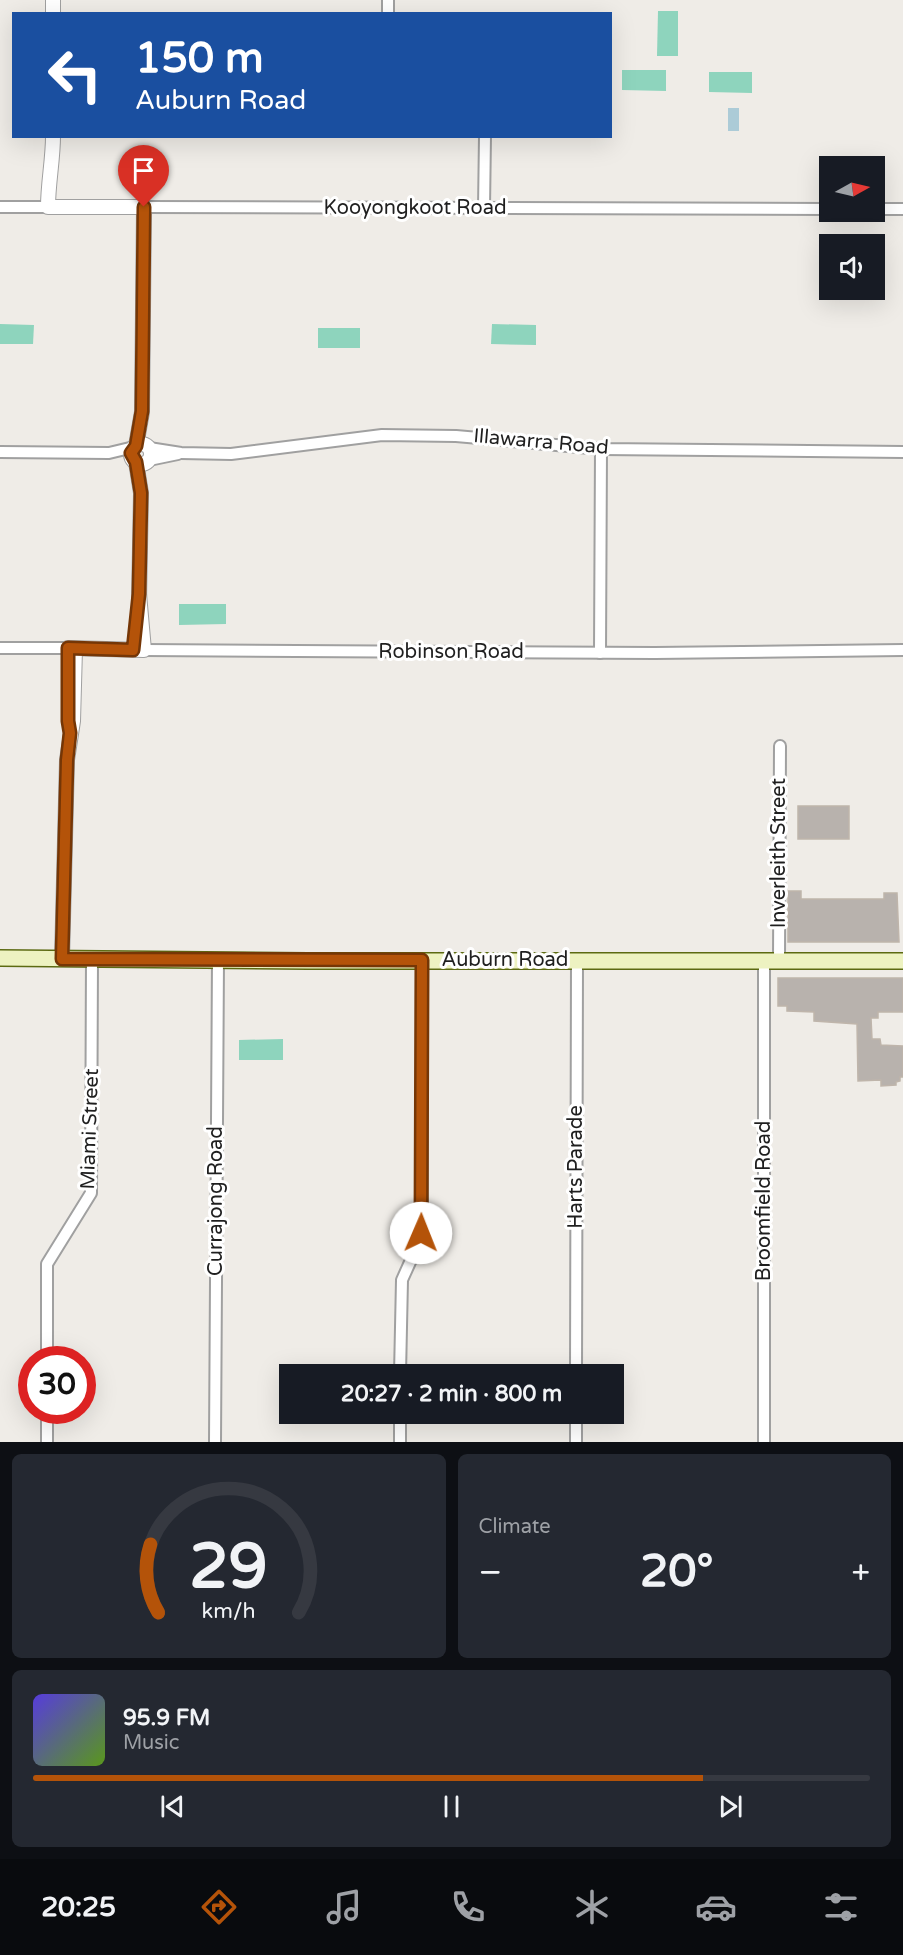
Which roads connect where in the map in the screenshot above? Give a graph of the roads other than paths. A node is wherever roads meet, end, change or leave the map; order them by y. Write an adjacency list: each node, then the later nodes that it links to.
1 (53, 138): 4 (street)
2 (485, 138): 6 (street)
3 (0, 207): 4 (street, Kooyongkoot Road)
4 (52, 207): 5 (street, Kooyongkoot Road)
5 (144, 207): 6 (street, Kooyongkoot Road); 13 (street)
6 (484, 208): 7 (street, Kooyongkoot Road)
7 (819, 209)
8 (885, 209): 9 (street)
9 (903, 209)
10 (601, 449): 12 (street, Illawarra Road); 13 (street, Illawarra Road); 18 (street)
11 (0, 452): 13 (street, Illawarra Road)
12 (903, 452)
13 (141, 454): 16 (street)
14 (0, 648): 15 (street, Robinson Road)
15 (72, 649): 16 (street, Robinson Road); 21 (street)
16 (138, 650): 18 (street, Robinson Road)
17 (903, 650): 18 (street, Robinson Road)
18 (600, 652)
19 (780, 746): 26 (street, Inverleith Street)
20 (0, 958): 21 (main road, Auburn Road)
21 (62, 959): 22 (main road, Auburn Road)
22 (92, 959): 23 (main road, Auburn Road); 28 (street, Miami Street)
23 (218, 960): 24 (main road, Auburn Road); 35 (street, Currajong Road)
24 (422, 960): 25 (main road, Auburn Road); 29 (street)
25 (578, 960): 26 (main road, Auburn Road); 30 (street, Harts Parade)
26 (771, 960): 27 (main road, Auburn Road); 38 (street, Broomfield Road)
27 (903, 961)
28 (47, 1346)
29 (400, 1364)
30 (576, 1364)
31 (47, 1424): 34 (street)
32 (400, 1424): 36 (street)
33 (576, 1424): 37 (street)
34 (47, 1442)
35 (215, 1442)
36 (400, 1442)
37 (576, 1442)
38 (764, 1442)

